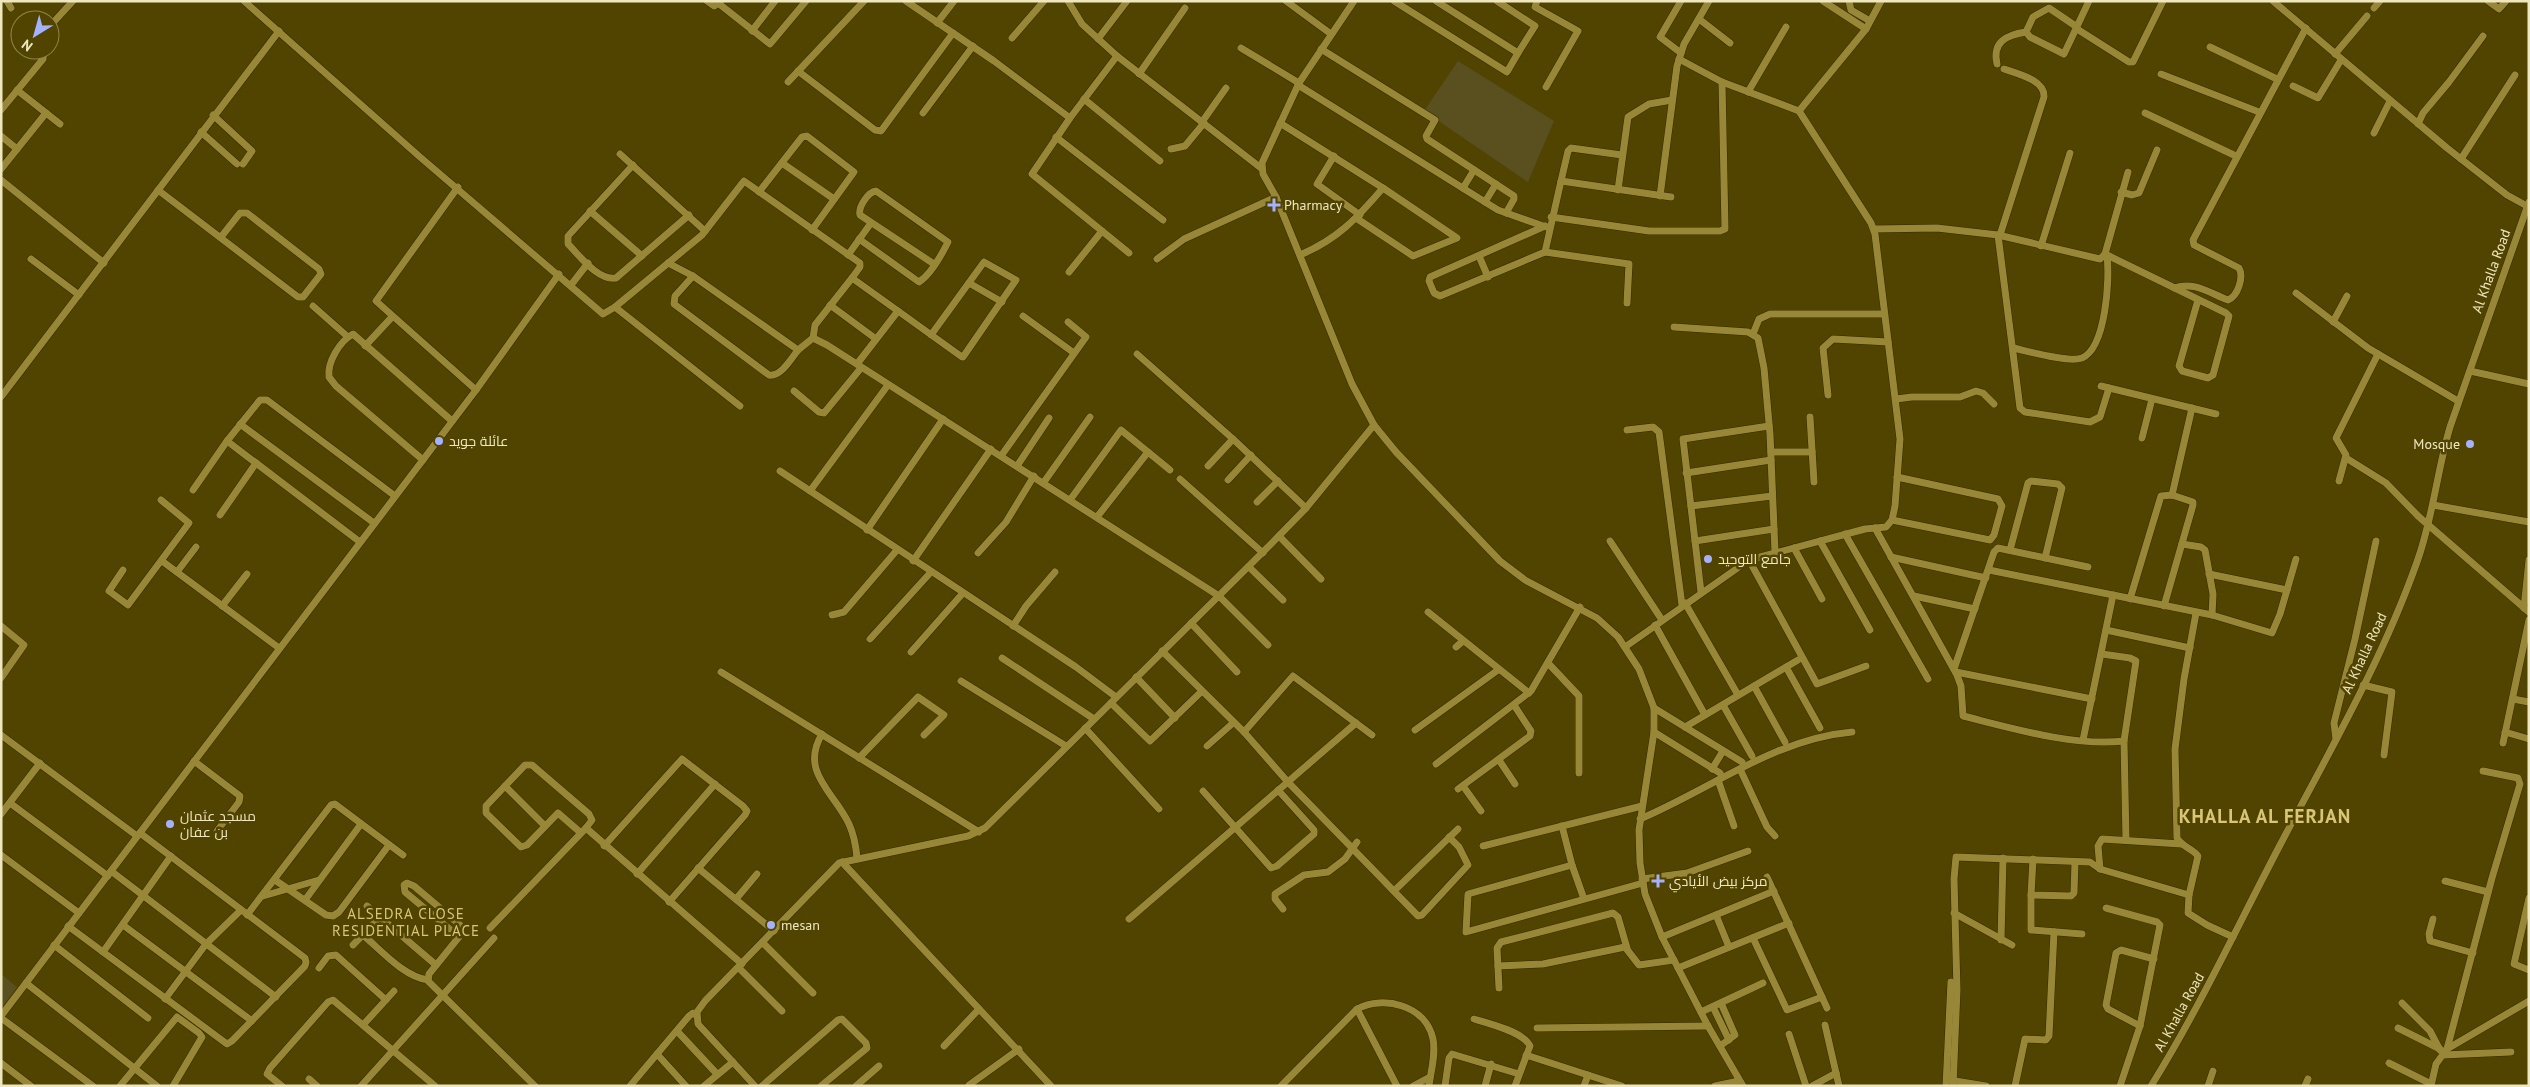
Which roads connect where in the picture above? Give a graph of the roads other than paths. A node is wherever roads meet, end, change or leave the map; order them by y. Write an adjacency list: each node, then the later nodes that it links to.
1 (73, 1): 32 (street)
2 (244, 1): 41 (street)
3 (707, 1): 27 (street)
4 (775, 1): 42 (street)
5 (806, 1): 42 (street)
6 (864, 1): 62 (street)
7 (954, 1): 36 (street)
8 (1044, 1): 47 (street)
9 (1068, 1): 48 (street)
10 (1127, 1): 48 (street)
11 (1286, 1): 45 (street)
12 (1354, 1): 45 (street)
13 (1394, 1): 54 (street)
14 (1436, 1): 54 (street)
15 (1497, 1): 54 (street)
16 (1537, 1): 71 (street)
17 (1682, 1): 57 (street)
18 (1823, 1): 40 (street)
19 (1849, 1): 35 (street)
20 (1881, 1): 35 (street)
21 (2090, 1): 38 (street)
22 (2163, 1): 38 (street)
23 (2273, 1): 39 (street)
24 (2380, 1): 31 (street)
25 (2488, 1): 26 (street)
26 (2506, 1)
27 (719, 2): 42 (street)
28 (910, 2): 36 (street)
29 (1708, 2): 34 (street)
30 (1185, 8): 63 (street)
31 (2374, 8)
32 (60, 15)
33 (2366, 16): 55 (street)
34 (1699, 19): 49 (street); 57 (street)
35 (1870, 22): 40 (street)
36 (937, 23): 44 (street)
37 (1786, 27): 74 (street)
38 (2077, 28): 43 (street); 43 (street)
39 (2306, 28): 55 (street); 66 (street)
40 (1866, 29): 79 (street)
41 (279, 31): 84 (street); 113 (street)
42 (752, 31)
43 (2026, 32): 60 (street)
44 (952, 33): 50 (street); 62 (street)
45 (1332, 34): 53 (street)
46 (2484, 36): 89 (street)
47 (1012, 38)
48 (1098, 39): 56 (street)
49 (1730, 43)
50 (973, 46): 82 (street); 85 (street)
51 (2210, 47): 66 (street)
52 (1241, 48): 69 (street)
53 (1321, 49): 69 (street); 108 (street)
54 (1518, 53)
55 (2335, 54): 59 (street)
56 (1117, 56): 63 (street); 75 (street)
57 (1680, 56): 68 (street); 76 (street)
58 (42, 60): 73 (street)
59 (2341, 60): 70 (street); 77 (street)
60 (1997, 64)
61 (2004, 69): 138 (street)
62 (798, 71): 67 (street)
63 (1139, 74): 86 (street)
64 (2161, 74): 80 (street)
65 (2515, 75): 102 (street)
66 (2277, 79): 80 (street)
67 (788, 82)
68 (1722, 82): 74 (street); 130 (street)
69 (1298, 84): 87 (street); 115 (street)
70 (2293, 86)
71 (1546, 87)
72 (1226, 88): 86 (street)
73 (17, 90): 78 (street); 81 (street)
74 (1748, 92): 79 (street)
75 (1084, 99): 85 (street); 103 (street)
76 (1672, 100): 99 (street); 120 (street)
77 (2390, 101): 89 (street); 91 (street)
78 (1, 110)
79 (1799, 111): 134 (street)
80 (2260, 112): 101 (street)
81 (46, 113): 88 (street); 94 (street)
82 (922, 113)
83 (2145, 113): 101 (street)
84 (213, 115): 90 (street); 90 (street)
85 (1070, 118): 93 (street)
86 (1203, 123): 95 (street); 106 (street)
87 (1280, 123): 100 (street); 106 (street)
88 (60, 124)
89 (2418, 124): 102 (street)
90 (201, 132): 116 (street)
91 (2374, 133)
92 (1, 136): 94 (street)
93 (1056, 137): 131 (street); 137 (street)
94 (17, 149): 107 (street)
95 (1171, 149)
96 (2157, 150): 119 (street)
97 (2070, 153): 141 (street)
98 (620, 154): 105 (street)
99 (1622, 154): 111 (street); 117 (street)
100 (1334, 156): 114 (street); 129 (street)
101 (2236, 156): 162 (street)
102 (2461, 159): 125 (street)
103 (1160, 161)
104 (782, 163): 118 (street); 123 (street); 123 (street)
105 (633, 165): 126 (street); 128 (street)
106 (1261, 168): 121 (street)
107 (1, 169)
108 (1474, 170): 112 (street); 115 (street)
109 (2128, 172): 119 (street)
110 (1, 180): 151 (street)
111 (1561, 181): 117 (street); 130 (street)
112 (1496, 184): 124 (street); 127 (street)
113 (458, 187): 156 (street); 175 (street)
114 (1383, 188): 129 (street); 129 (street)
115 (1463, 188): 124 (street)
116 (158, 190): 139 (street); 151 (street)
117 (1618, 190): 120 (street)
118 (759, 192): 135 (street); 136 (street)
119 (2121, 192): 145 (street)
120 (1660, 196): 122 (street)
121 (1276, 197): 147 (street); 150 (street)
122 (1672, 197)
123 (834, 199): 135 (street)
124 (1485, 202): 127 (street)
125 (2528, 204): 192 (street, Al Khalla Road)
126 (590, 211): 146 (street); 152 (street)
127 (1506, 212): 133 (street)
128 (689, 215): 136 (street); 146 (street)
129 (1358, 216): 147 (street)
130 (1551, 217): 133 (street)
131 (1163, 220)
132 (871, 223): 140 (street); 154 (street); 154 (street)
133 (1547, 227): 142 (street); 148 (street)
134 (1874, 229): 138 (street); 173 (street)
135 (812, 230): 144 (street)
136 (705, 231): 153 (street)
137 (1102, 231): 143 (street); 155 (street)
138 (1999, 235): 141 (street); 186 (street)
139 (221, 237): 139 (street)
140 (859, 239): 144 (street); 154 (street)
141 (2041, 246): 145 (street)
142 (1545, 252): 158 (street); 168 (street)
143 (1129, 253)
144 (848, 255): 159 (street)
145 (2106, 255): 162 (street); 186 (street)
146 (642, 256): 152 (street)
147 (1300, 256): 214 (street)
148 (1479, 256): 158 (street); 158 (street)
149 (31, 259): 164 (street)
150 (1157, 259)
151 (104, 263): 164 (street)
152 (588, 263): 161 (street)
153 (668, 263): 157 (street); 171 (street)
154 (934, 264)
155 (1069, 272)
156 (559, 274): 161 (street); 197 (street)
157 (693, 276): 187 (street); 187 (street)
158 (1488, 277)
159 (852, 278): 169 (street); 172 (street)
160 (970, 283): 167 (street); 167 (street); 180 (street)
161 (571, 285): 171 (street)
162 (2174, 288): 166 (street)
163 (2296, 293): 177 (street)
164 (79, 295): 200 (street)
165 (2346, 296): 177 (street)
166 (2198, 300): 166 (street)
167 (1002, 302): 180 (street)
168 (1628, 303)
169 (830, 305): 182 (street); 183 (street)
170 (313, 306): 181 (street)
171 (615, 307): 205 (street)
172 (898, 311): 180 (street); 183 (street)
173 (1884, 314): 179 (street); 184 (street)
174 (1023, 316): 188 (street)
175 (392, 317): 185 (street); 197 (street)
176 (1068, 322): 188 (street)
177 (2333, 322): 190 (street)
178 (1674, 327): 179 (street)
179 (1753, 334): 215 (street)
180 (931, 335)
181 (348, 337): 185 (street); 227 (street)
182 (813, 338): 187 (street); 191 (street)
183 (876, 339): 191 (street)
184 (1888, 342): 199 (street); 201 (street)
185 (365, 346): 212 (street)
186 (2012, 348): 196 (street)
187 (798, 350)
188 (1074, 354): 223 (street)
189 (1138, 354): 218 (street)
190 (2378, 354): 203 (street); 226 (street)
191 (859, 366): 194 (street); 198 (street)
192 (2470, 371): 193 (street); 203 (street, Al Khalla Road)
193 (2529, 384)
194 (888, 385): 211 (street); 243 (street)
195 (2101, 386): 196 (street)
196 (2109, 388): 202 (street)
197 (476, 390): 212 (street)
198 (794, 391)
199 (1828, 395)
200 (1, 397)
201 (1896, 399): 204 (street); 235 (street)
202 (2152, 399): 206 (street); 217 (street)
203 (2458, 401): 250 (street, Al Khalla Road)
204 (1994, 404)
205 (740, 406)
206 (2192, 408): 207 (street); 244 (street)
207 (2216, 414)
208 (1090, 417): 240 (street)
209 (1049, 418): 229 (street)
210 (1810, 418): 222 (street)
211 (943, 419): 220 (street); 261 (street)
212 (452, 421): 227 (street)
213 (240, 424): 219 (street); 245 (street); 257 (street)
214 (1374, 425): 252 (street); 307 (street)
215 (1769, 426): 225 (street); 233 (street)
216 (1627, 430): 304 (street)
217 (2142, 438)
218 (1233, 439): 224 (street); 230 (street)
219 (227, 441): 228 (street); 242 (street)
220 (991, 450): 223 (street); 283 (street)
221 (1148, 452): 231 (street); 248 (street); 254 (street)
222 (1812, 452): 225 (street); 241 (street)
223 (1001, 456): 229 (street)
224 (1251, 456): 237 (street); 238 (street)
225 (1771, 456): 233 (street); 246 (street)
226 (2346, 458): 239 (street); 258 (street)
227 (423, 460): 245 (street)
228 (256, 463): 253 (street); 268 (street)
229 (1017, 466): 234 (street)
230 (1208, 466)
231 (1170, 470)
232 (780, 471): 243 (street)
233 (1686, 473): 251 (street)
234 (1034, 476): 240 (street); 276 (street)
235 (1897, 477): 255 (street); 255 (street)
236 (1180, 479): 274 (street)
237 (1228, 480)
238 (1278, 481): 249 (street); 252 (street)
239 (2339, 481)
240 (1044, 482): 248 (street)
241 (1814, 482)
242 (193, 490)
243 (810, 491): 261 (street)
244 (2172, 495): 269 (street); 302 (street)
245 (394, 496): 257 (street)
246 (1772, 496): 251 (street); 260 (street)
247 (161, 500): 282 (street)
248 (1070, 500): 254 (street)
249 (1257, 502)
250 (2433, 505): 256 (street); 258 (street, Al Khalla Road)
251 (1691, 506): 265 (street)
252 (1306, 508): 263 (street)
253 (220, 515)
254 (1097, 518): 299 (street)
255 (1892, 520): 259 (street)
256 (2529, 522)
257 (374, 523): 268 (street)
258 (2428, 524): 309 (street); 345 (street, Al Khalla Road)
259 (1875, 528): 262 (street); 277 (street)
260 (1774, 529): 265 (street); 275 (street)
261 (867, 530): 272 (street)
262 (1846, 534): 266 (street); 343 (street)
263 (1279, 536): 274 (street); 294 (street)
264 (1610, 541): 314 (street)
265 (1695, 541): 296 (street)
266 (1820, 541): 271 (street); 320 (street)
267 (2376, 541): 375 (street)
268 (360, 542): 327 (street)
269 (2182, 544): 292 (street); 306 (street)
270 (196, 546): 288 (street)
271 (1794, 548): 275 (street); 301 (street)
272 (897, 550): 283 (street); 312 (street)
273 (2010, 550): 278 (street); 278 (street); 287 (street)
274 (1263, 552): 284 (street)
275 (1775, 552): 280 (street)
276 (978, 553)
277 (1891, 557): 293 (street); 300 (street)
278 (2045, 558): 285 (street)
279 (2296, 559): 295 (street)
280 (1749, 560): 296 (street); 335 (street)
281 (2529, 560): 309 (street)
282 (162, 561): 286 (street); 288 (street)
283 (913, 561): 289 (street)
284 (1249, 567): 299 (street); 303 (street)
285 (2088, 567)
286 (122, 570)
287 (1989, 570): 293 (street); 298 (street)
288 (177, 572): 305 (street)
289 (931, 572): 297 (street); 322 (street)
290 (1055, 572): 319 (street)
291 (247, 574): 305 (street)
292 (2209, 574): 295 (street); 313 (street)
293 (1986, 578): 308 (street)
294 (1321, 579)
295 (2287, 590): 313 (street)
296 (1701, 592): 304 (street)
297 (963, 593): 319 (street); 330 (street)
298 (2113, 595): 302 (street); 321 (street)
299 (1219, 596): 316 (street); 324 (street)
300 (1914, 596): 308 (street); 338 (street)
301 (1822, 599)
302 (2130, 599): 306 (street)
303 (1282, 600)
304 (1684, 604): 314 (street); 349 (street)
305 (222, 606): 327 (street)
306 (2164, 606): 311 (street)
307 (1580, 607): 326 (street); 334 (street)
308 (1975, 609): 338 (street)
309 (2527, 610)
310 (1428, 612): 323 (street)
311 (2196, 613): 313 (street); 328 (street)
312 (832, 615)
313 (2212, 615)
314 (1662, 620): 317 (street)
315 (2529, 620): 351 (street)
316 (1191, 623): 329 (street); 340 (street)
317 (1655, 625): 326 (street); 357 (street)
318 (1, 626): 342 (street)
319 (1013, 626): 352 (street)
320 (1870, 630)
321 (2106, 630): 328 (street); 331 (street)
322 (870, 639)
323 (1463, 642): 325 (street); 337 (street)
324 (1268, 644)
325 (1456, 647)
326 (1625, 647): 356 (street)
327 (279, 648): 387 (street)
328 (2190, 648): 420 (street)
329 (1162, 651): 341 (street); 347 (street)
330 (911, 652)
331 (2102, 654): 350 (street); 377 (street)
332 (1002, 658): 359 (street)
333 (1798, 660): 336 (street)
334 (1548, 663): 348 (street); 393 (street)
335 (1866, 666)
336 (1786, 667): 346 (street); 364 (street)
337 (1498, 670): 348 (street); 365 (street)
338 (1955, 671): 350 (street); 376 (street)
339 (721, 672): 370 (street)
340 (1237, 672)
341 (1136, 676): 352 (street); 358 (street)
342 (1, 678)
343 (1928, 679)
344 (960, 681): 380 (street)
345 (2363, 685): 375 (street, Al Khalla Road); 383 (street)
346 (1754, 686): 349 (street); 378 (street)
347 (1201, 692): 358 (street); 360 (street)
348 (1529, 693): 354 (street)
349 (1738, 696): 355 (street)
350 (2092, 698): 376 (street)
351 (2513, 699): 353 (street); 369 (street)
352 (1113, 700): 358 (street); 359 (street)
353 (2529, 702)
354 (1514, 705): 386 (street); 389 (street)
355 (1722, 705): 357 (street); 384 (street)
356 (1654, 708): 362 (street); 367 (street)
357 (1705, 715): 362 (street)
358 (1176, 718)
359 (1094, 719): 363 (street)
360 (1233, 722): 366 (street); 381 (street)
361 (1356, 723): 366 (street); 372 (street); 395 (street)
362 (1684, 727): 382 (street)
363 (1085, 728): 380 (street); 403 (street)
364 (1820, 728)
365 (1415, 730)
366 (1244, 732): 395 (street)
367 (1654, 732): 391 (street); 402 (street)
368 (1852, 732): 390 (street)
369 (2506, 732): 373 (street); 379 (street)
370 (822, 734): 385 (street); 429 (street)
371 (924, 735): 385 (street)
372 (1372, 735)
373 (2529, 738)
374 (3, 739): 388 (street)
375 (2336, 739): 479 (street, Al Khalla Road)
376 (2083, 740): 377 (street)
377 (2124, 741): 419 (street)
378 (1786, 742)
379 (2503, 743)
380 (1066, 746): 415 (street)
381 (1207, 746)
382 (1723, 751): 390 (street); 391 (street)
383 (2384, 755)
384 (1752, 756)
385 (859, 758): 415 (street)
386 (1499, 760): 397 (street); 404 (street)
387 (194, 761): 413 (street); 416 (street)
388 (40, 763): 401 (street); 416 (street)
389 (1436, 764)
390 (1741, 765): 394 (street); 417 (street)
391 (1712, 768): 394 (street)
392 (2483, 771): 448 (street)
393 (1579, 773)
394 (1719, 776): 406 (street); 410 (street)
395 (1287, 781): 399 (street); 423 (street)
396 (715, 784): 422 (street); 435 (street); 438 (street)
397 (1515, 784)
398 (505, 786): 408 (street); 408 (street); 414 (street)
399 (1278, 790): 411 (street); 411 (street)
400 (1203, 791): 411 (street)
401 (10, 803): 405 (street); 437 (street)
402 (1642, 806): 406 (street); 409 (street)
403 (1159, 810)
404 (1481, 811)
405 (1, 814)
406 (1640, 819): 443 (street)
407 (361, 824): 421 (street); 441 (street); 442 (street)
408 (545, 826): 414 (street)
409 (1562, 826): 424 (street); 434 (street)
410 (1734, 826)
411 (1234, 828): 467 (street)
412 (1458, 828): 418 (street)
413 (217, 831)
414 (583, 831): 422 (street); 472 (street)
415 (979, 832): 429 (street)
416 (139, 834): 428 (street); 437 (street)
417 (1775, 836)
418 (1449, 837): 446 (street); 446 (street)
419 (2126, 840): 420 (street); 436 (street)
420 (2181, 844): 450 (street)
421 (389, 845): 427 (street); 455 (street)
422 (604, 846): 438 (street)
423 (1355, 846): 446 (street); 461 (street)
424 (1483, 846)
425 (1748, 851): 443 (street)
426 (1, 855): 462 (street)
427 (402, 855)
428 (171, 856): 451 (street); 460 (street)
429 (857, 858): 432 (street)
430 (2003, 858): 431 (street); 463 (street); 482 (street)
431 (2033, 859): 433 (street); 449 (street)
432 (842, 862): 473 (street); 518 (street)
433 (2075, 862): 436 (street); 449 (street)
434 (1572, 865): 456 (street); 456 (street)
435 (698, 868): 454 (street); 457 (street)
436 (2100, 869): 450 (street)
437 (110, 874): 451 (street); 462 (street)
438 (636, 874): 457 (street)
439 (758, 874): 454 (street)
440 (1767, 877): 447 (street)
441 (320, 879): 445 (street); 455 (street)
442 (275, 880): 445 (street); 452 (street)
443 (1643, 881): 456 (street); 478 (street)
444 (2445, 881): 448 (street)
445 (288, 888): 452 (street); 455 (street)
446 (1394, 891)
447 (1774, 891): 465 (street); 469 (street)
448 (2488, 892): 491 (street)
449 (2031, 895): 474 (street)
450 (2189, 895): 479 (street)
451 (143, 896): 470 (street); 484 (street)
452 (262, 896): 464 (street)
453 (2529, 898): 499 (street)
454 (736, 899): 473 (street)
455 (305, 900)
456 (1584, 900)
457 (670, 902): 495 (street)
458 (367, 906): 466 (street)
459 (2106, 908): 492 (street)
460 (241, 910): 464 (street); 484 (street)
461 (1283, 910)
462 (78, 913): 471 (street)
463 (1954, 913): 482 (street); 559 (street)
464 (247, 915): 509 (street)
465 (1716, 915): 478 (street); 488 (street)
466 (380, 917): 476 (street); 494 (street)
467 (1129, 919)
468 (2434, 919): 491 (street)
469 (1789, 923): 481 (street); 510 (street)
470 (123, 925): 490 (street); 500 (street)
471 (68, 926): 485 (street); 490 (street)
472 (490, 928)
473 (774, 931): 483 (street)
474 (2054, 932): 475 (street); 595 (street)
475 (2082, 934)
476 (363, 935): 486 (street); 501 (street)
477 (459, 937): 477 (street); 494 (street)
478 (1662, 937): 493 (street)
479 (2233, 937): 597 (street, Al Khalla Road)
480 (494, 938): 508 (street)
481 (1753, 938): 488 (street); 510 (street)
482 (2002, 940): 487 (street)
483 (763, 943): 495 (street); 507 (street)
484 (206, 944): 500 (street); 509 (street)
485 (54, 945): 503 (street); 524 (street)
486 (354, 945)
487 (2012, 945)
488 (1729, 947): 498 (street)
489 (1627, 948): 493 (street); 496 (street); 496 (street)
490 (103, 952): 511 (street)
491 (2473, 953): 540 (street)
492 (2154, 959): 530 (street); 530 (street)
493 (1674, 960): 498 (street)
494 (436, 965): 501 (street)
495 (740, 966): 520 (street); 522 (street)
496 (1498, 966): 505 (street)
497 (319, 968): 512 (street)
498 (1678, 968): 521 (street)
499 (2529, 970)
500 (185, 972): 511 (street); 526 (street)
501 (428, 980): 508 (street)
502 (1951, 982): 559 (street)
503 (26, 983): 523 (street); 549 (street)
504 (1763, 983): 514 (street)
505 (1499, 988)
506 (394, 991): 512 (street)
507 (813, 993)
508 (443, 996): 539 (street); 572 (street)
509 (276, 997): 526 (street)
510 (1822, 997): 517 (street)
511 (166, 999): 526 (street)
512 (386, 1000): 527 (street)
513 (2529, 1001): 540 (street)
514 (1721, 1003): 516 (street); 535 (street)
515 (2402, 1003): 540 (street)
516 (1713, 1007): 521 (street); 535 (street)
517 (1827, 1008)
518 (979, 1009): 536 (street); 538 (street)
519 (1356, 1010): 555 (street); 582 (street); 583 (street)
520 (782, 1011)
521 (1702, 1012): 529 (street)
522 (696, 1015): 533 (street); 544 (street)
523 (1, 1017): 564 (street)
524 (148, 1018)
525 (1474, 1019): 543 (street)
526 (252, 1021)
527 (363, 1025): 539 (street); 568 (street)
528 (1825, 1025): 551 (street)
529 (1708, 1026): 531 (street); 537 (street)
530 (2140, 1026): 596 (street)
531 (1537, 1028)
532 (2398, 1028): 540 (street)
533 (677, 1031): 542 (street); 552 (street)
534 (1790, 1034): 591 (street)
535 (1729, 1040): 537 (street)
536 (944, 1046)
537 (1720, 1046): 558 (street)
538 (1018, 1049): 560 (street); 581 (street)
539 (393, 1051): 570 (street); 571 (street)
540 (2443, 1051): 541 (street); 562 (street)
541 (2511, 1052)
542 (657, 1054): 557 (street); 575 (street)
543 (1526, 1055): 553 (street); 554 (street)
544 (732, 1062): 552 (street); 577 (street)
545 (1, 1063): 563 (street)
546 (2389, 1063): 562 (street)
547 (1490, 1064): 553 (street); 586 (street); 587 (street)
548 (880, 1066): 580 (street)
549 (135, 1070): 565 (street); 566 (street); 567 (street)
550 (2213, 1071): 598 (street)
551 (1836, 1073): 592 (street); 593 (street)
552 (717, 1074): 576 (street)
553 (1519, 1074): 588 (street)
554 (1588, 1075): 561 (street); 589 (street)
555 (1430, 1078): 584 (street); 585 (street)
556 (309, 1079): 569 (street)
557 (636, 1079): 573 (street); 574 (street)
558 (1741, 1083): 590 (street)
559 (1950, 1083): 594 (street)
560 (969, 1084)
561 (1617, 1085)
562 (2431, 1085)
563 (32, 1086)
564 (93, 1086)
565 (120, 1086)
566 (157, 1086)
567 (173, 1086)
568 (282, 1086)
569 (316, 1086)
570 (361, 1086)
571 (435, 1086)
572 (536, 1086)
573 (630, 1086)
574 (642, 1086)
575 (686, 1086)
576 (704, 1086)
577 (755, 1086)
578 (762, 1086): 579 (street)
579 (821, 1086)
580 (856, 1086)
581 (1051, 1086)
582 (1281, 1086)
583 (1398, 1086)
584 (1413, 1086)
585 (1429, 1086)
586 (1445, 1086)
587 (1485, 1086)
588 (1515, 1086)
589 (1584, 1086)
590 (1715, 1086)
591 (1806, 1086)
592 (1812, 1086)
593 (1839, 1086)
594 (1986, 1086)
595 (2015, 1086)
596 (2120, 1086)
597 (2151, 1086)
598 (2208, 1086)

